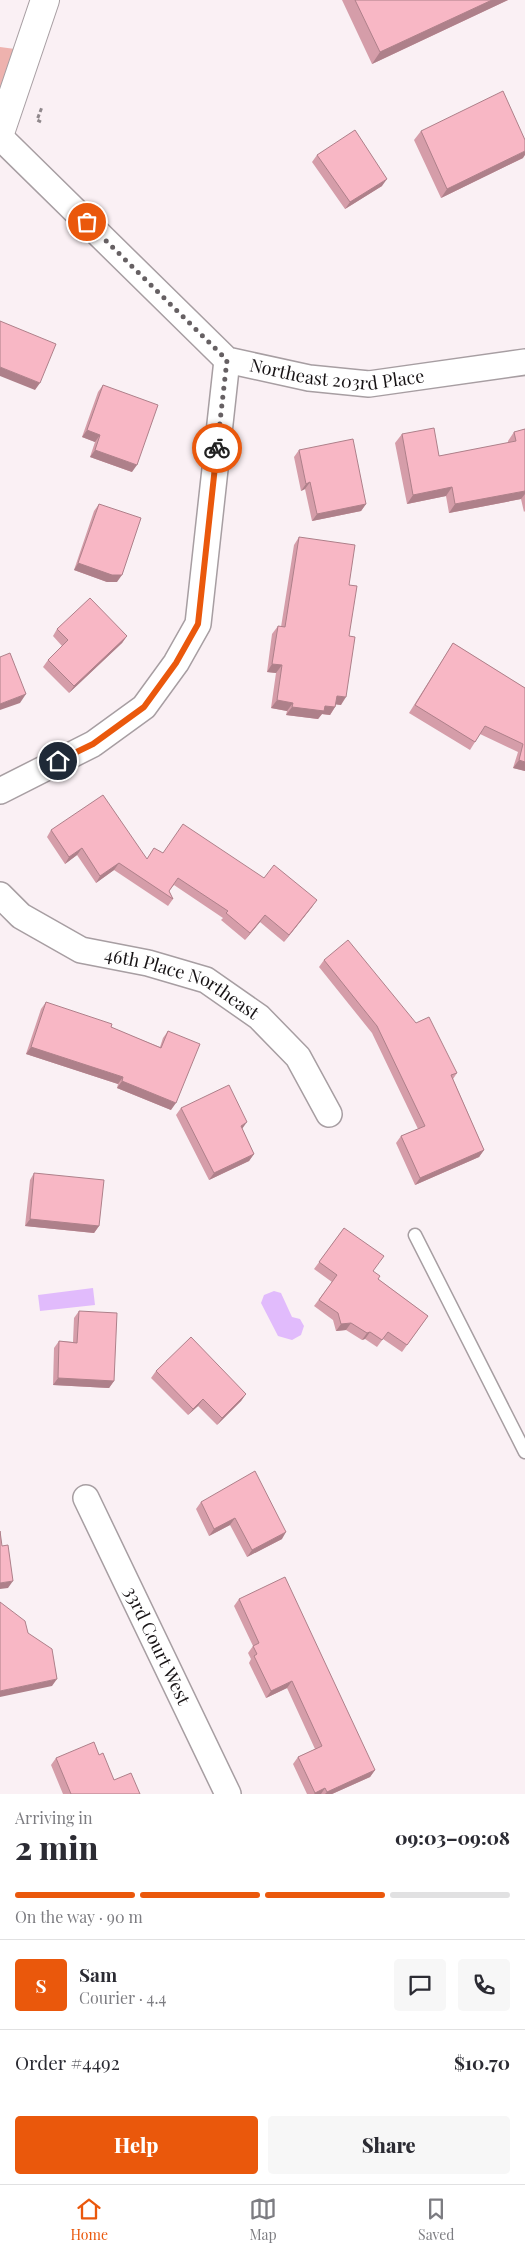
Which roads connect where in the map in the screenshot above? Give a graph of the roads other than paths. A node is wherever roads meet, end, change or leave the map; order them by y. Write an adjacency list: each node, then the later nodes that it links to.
1 (45, 0): 2 (street)
2 (0, 135): 3 (street, Northeast 203rd Place)
3 (227, 360): 4 (street, Northeast 203rd Place); 5 (street)
4 (525, 362)
5 (0, 791)
6 (0, 895): 7 (street, 46th Place Northeast)
7 (329, 1114)
8 (415, 1235): 9 (lane)
9 (525, 1452)
10 (86, 1498): 11 (street, 33rd Court West)
11 (228, 1794)

